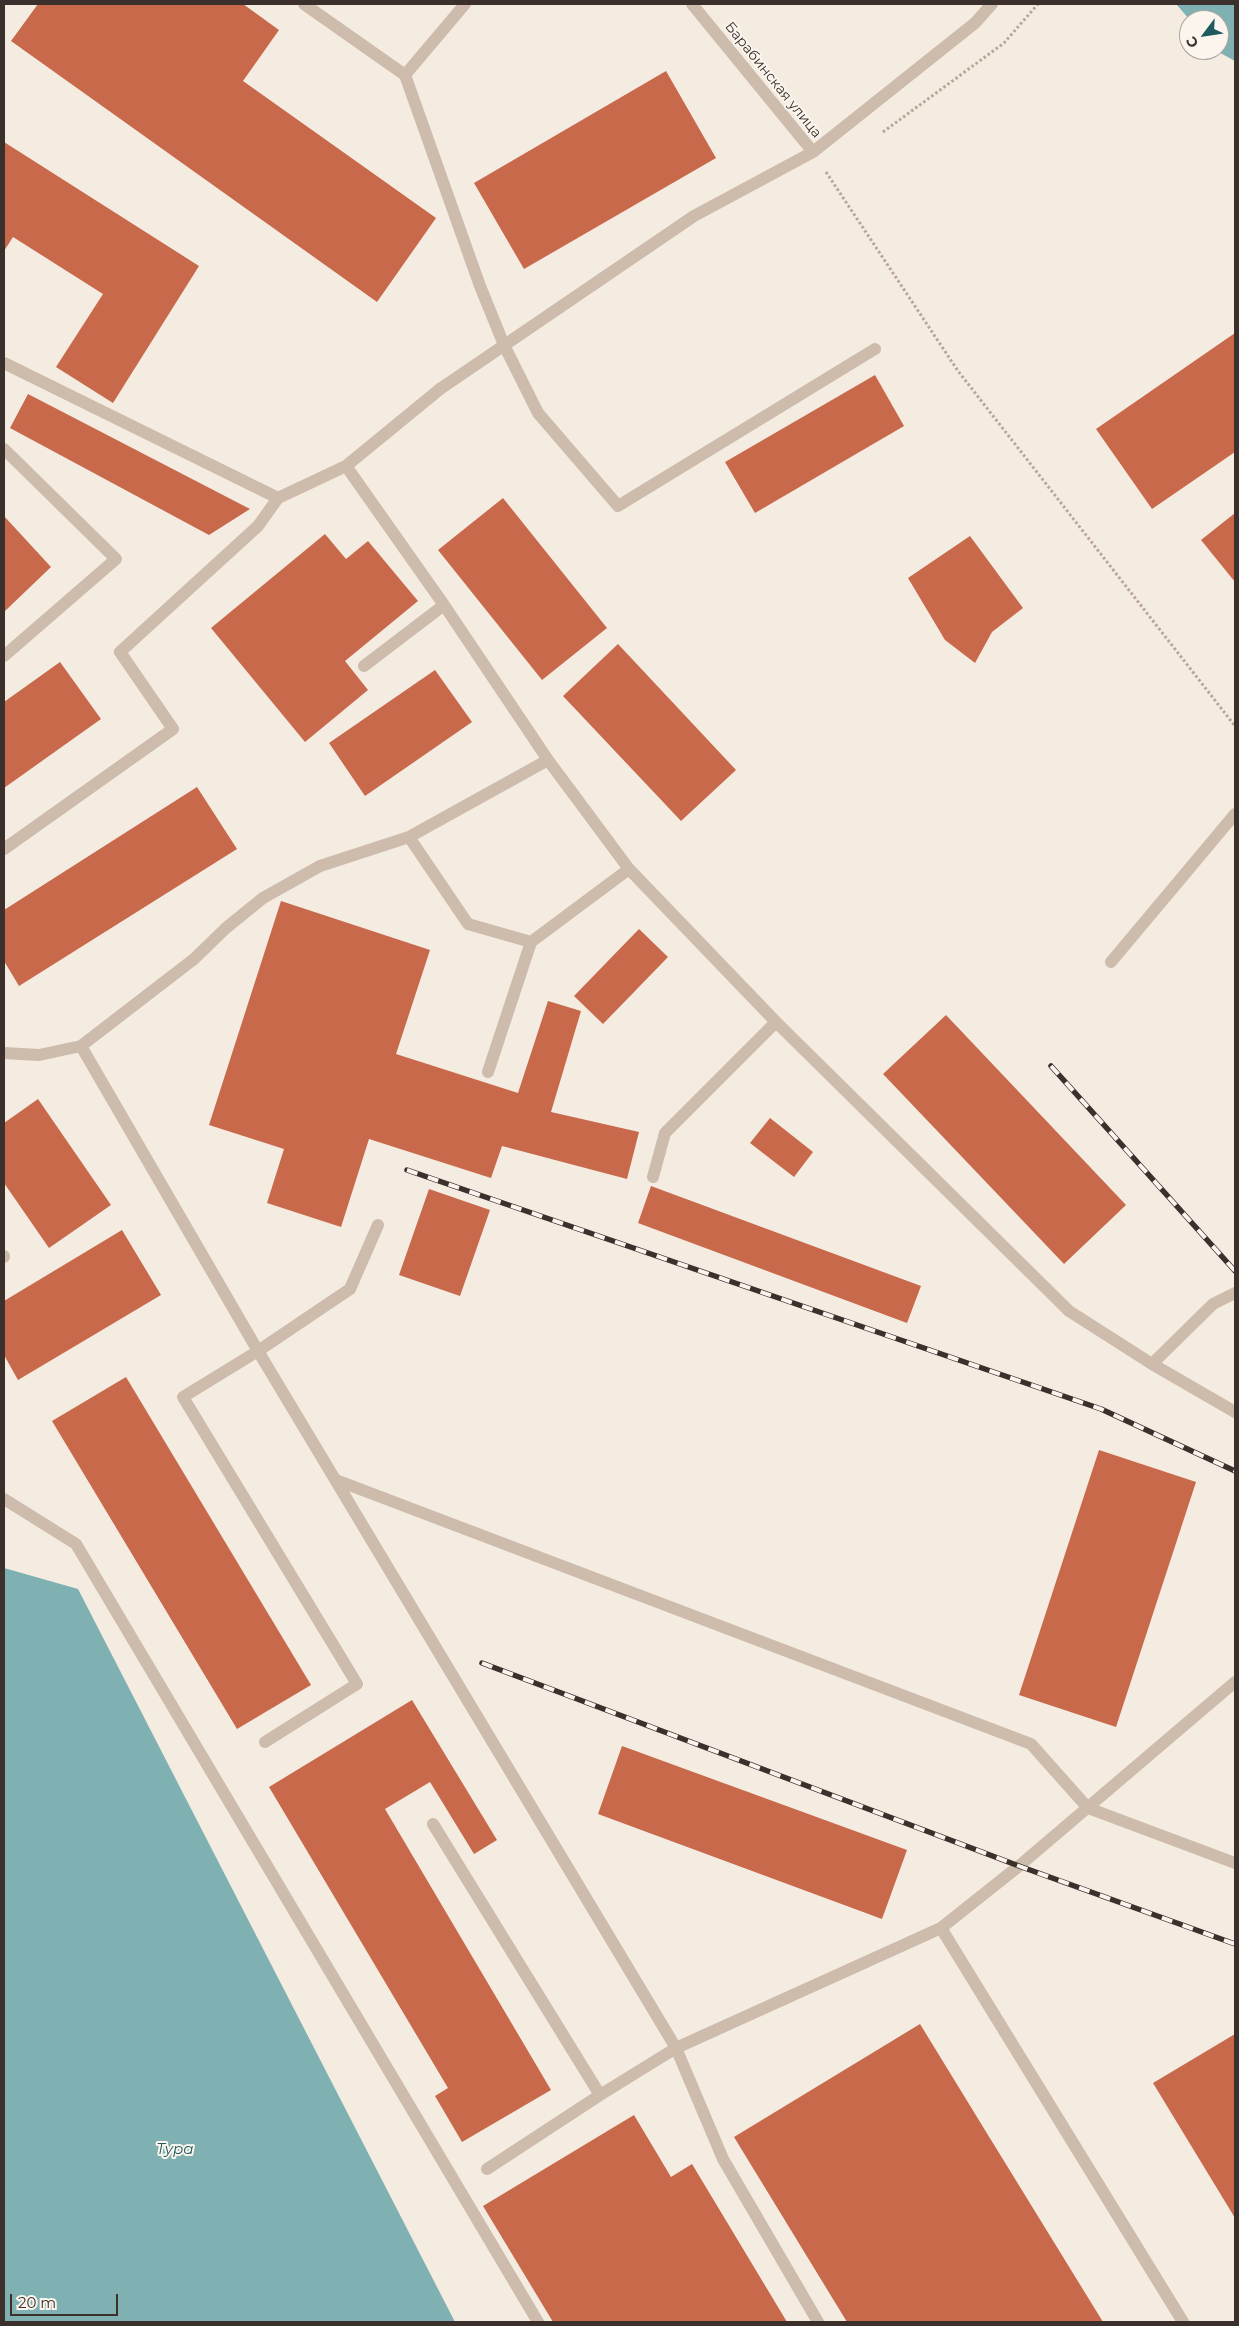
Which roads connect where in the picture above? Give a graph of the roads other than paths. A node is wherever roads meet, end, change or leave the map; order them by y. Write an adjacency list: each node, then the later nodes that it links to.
1 (304, 4): 5 (street)
2 (465, 4): 5 (street)
3 (692, 4): 6 (street, Барабинская улица)
4 (992, 4): 6 (street)
5 (405, 75): 7 (street)
6 (813, 152): 7 (street)
7 (504, 345): 8 (street); 11 (street)
8 (875, 349)
9 (5, 368): 12 (street)
10 (4, 449): 14 (street)
11 (346, 466): 12 (street); 13 (street)
12 (278, 498): 19 (street)
13 (444, 606): 15 (street); 16 (street)
14 (4, 656)
15 (364, 666)
16 (548, 760): 18 (street); 20 (street)
17 (1235, 814): 22 (street)
18 (409, 837): 21 (street); 24 (street)
19 (4, 848)
20 (629, 869): 21 (street); 23 (street)
21 (531, 942): 26 (street)
22 (1111, 962)
23 (776, 1022): 27 (street); 31 (street)
24 (81, 1046): 25 (street); 30 (street)
25 (4, 1053)
26 (488, 1072)
27 (653, 1177)
28 (378, 1226): 30 (street)
29 (1235, 1293): 31 (street)
30 (258, 1352): 33 (street); 36 (street)
31 (1152, 1364): 32 (street)
32 (1235, 1412)
33 (336, 1480): 37 (street); 41 (street)
34 (4, 1499): 44 (street)
35 (1235, 1682): 37 (street)
36 (265, 1742)
37 (1088, 1808): 39 (street); 40 (street)
38 (432, 1824): 42 (street)
39 (1235, 1862)
40 (941, 1928): 41 (street); 46 (street)
41 (676, 2048): 42 (street); 45 (street)
42 (600, 2095): 43 (street)
43 (487, 2169)
44 (538, 2322)
45 (818, 2322)
46 (1183, 2322)

